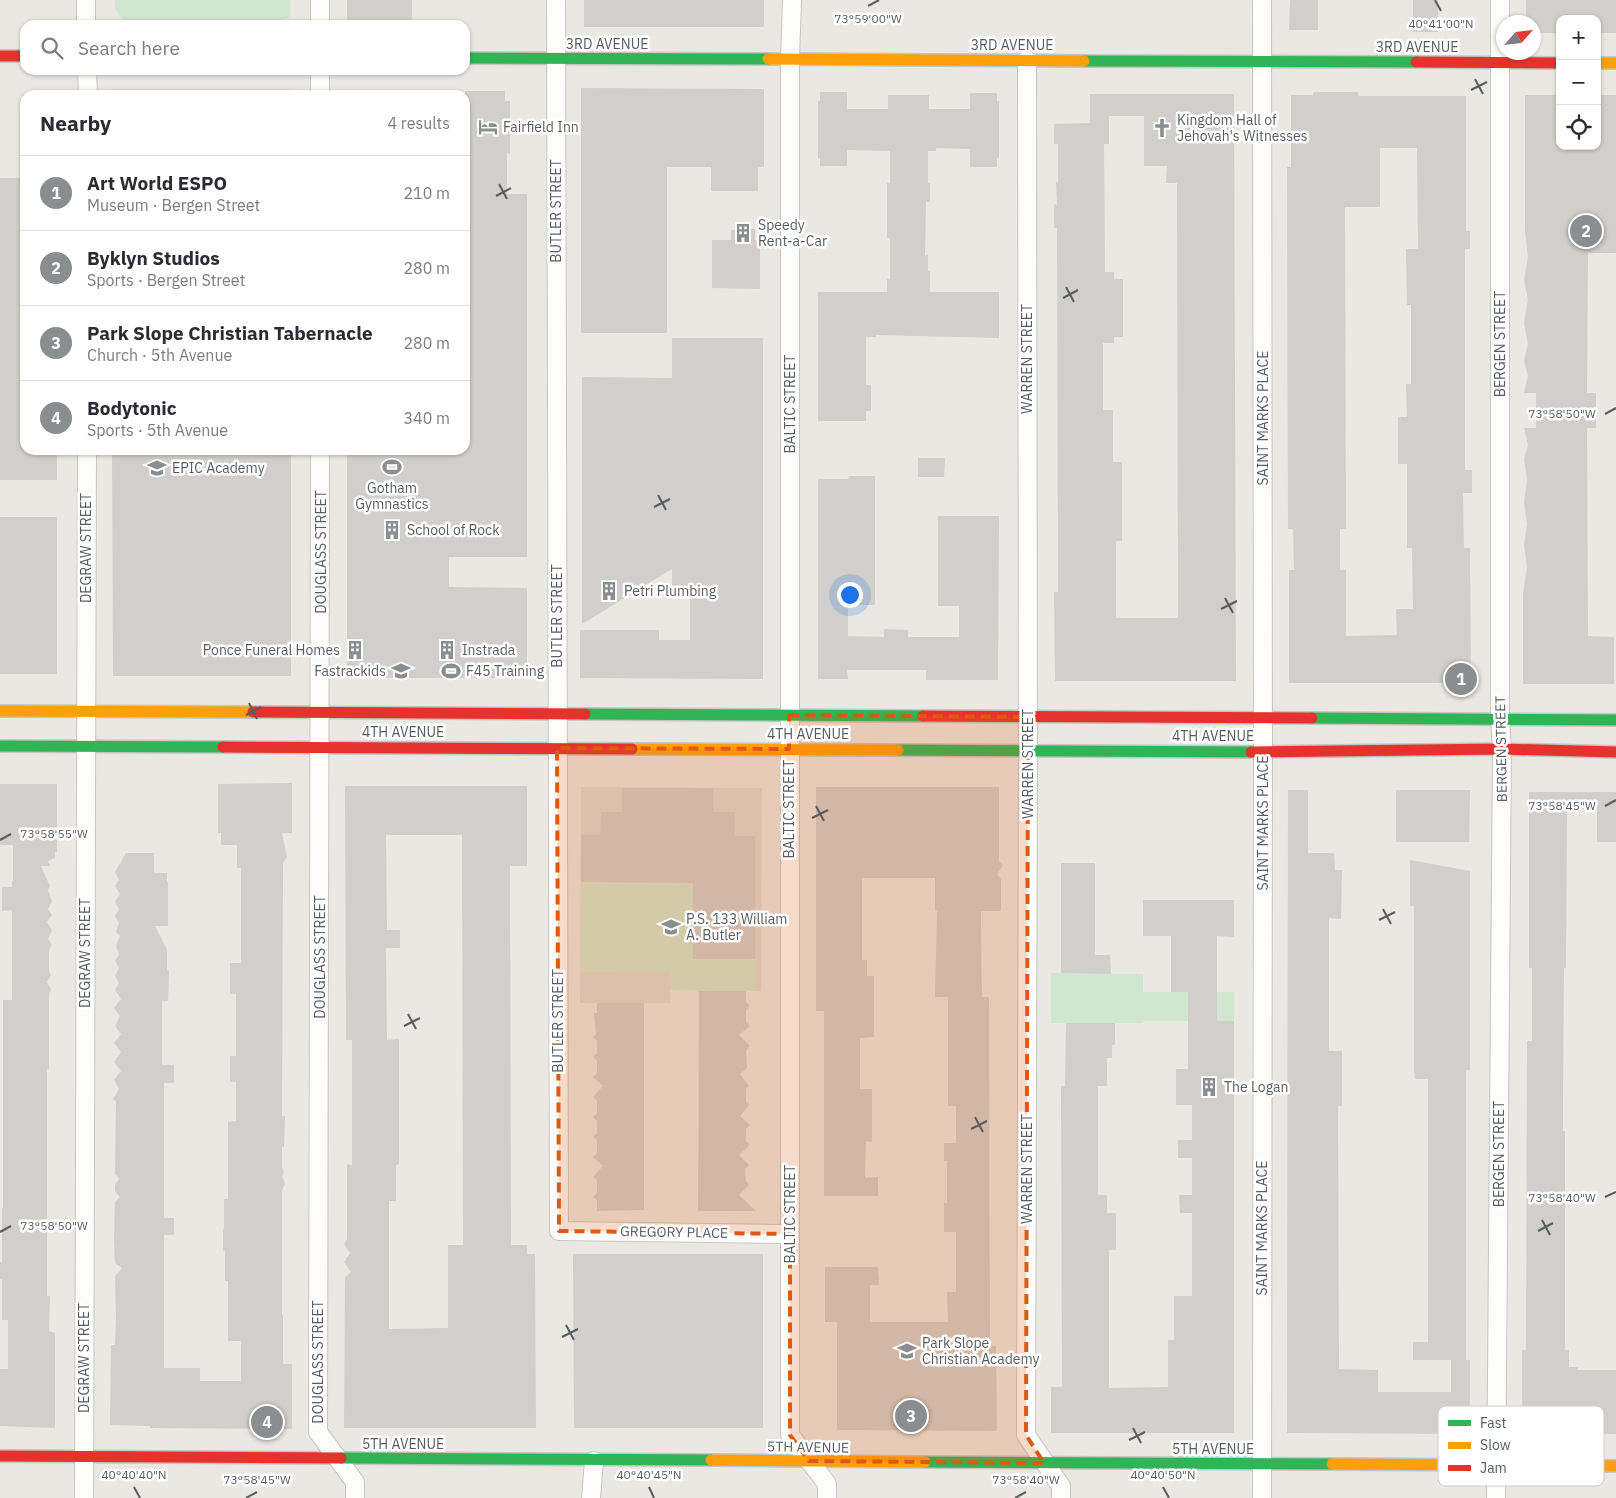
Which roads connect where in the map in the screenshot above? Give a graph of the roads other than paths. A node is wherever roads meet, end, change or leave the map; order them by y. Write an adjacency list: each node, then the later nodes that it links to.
1 (86, 0): 7 (street)
2 (320, 0): 8 (street)
3 (556, 0): 12 (street, BUTLER STREET)
4 (792, 0): 13 (street, BALTIC STREET)
5 (1262, 0): 15 (street, SAINT MARKS PLACE)
6 (1500, 0): 16 (street, BERGEN STREET)
7 (86, 20)
8 (320, 20)
9 (0, 56): 10 (main road)
10 (20, 56)
11 (470, 58): 12 (main road, 3RD AVENUE)
12 (556, 58): 13 (main road, 3RD AVENUE); 29 (street, BUTLER STREET)
13 (790, 60): 14 (main road, 3RD AVENUE); 30 (street, BALTIC STREET)
14 (1027, 60): 15 (main road, 3RD AVENUE); 31 (street, WARREN STREET)
15 (1262, 62): 16 (main road, 3RD AVENUE); 32 (street, SAINT MARKS PLACE)
16 (1500, 63): 17 (main road, 3RD AVENUE); 33 (street, BERGEN STREET)
17 (1556, 63)
18 (1601, 63): 19 (main road)
19 (1616, 63)
20 (88, 75): 22 (street)
21 (320, 75): 23 (street)
22 (88, 90)
23 (320, 90)
24 (87, 455): 27 (street, DEGRAW STREET)
25 (320, 455): 28 (street, DOUGLASS STREET)
26 (0, 711): 27 (main road, 4TH AVENUE)
27 (86, 712): 28 (main road, 4TH AVENUE); 36 (street, DEGRAW STREET)
28 (320, 713): 29 (main road, 4TH AVENUE); 37 (street, DOUGLASS STREET)
29 (556, 714): 30 (main road, 4TH AVENUE); 38 (street, BUTLER STREET)
30 (789, 715): 31 (main road, 4TH AVENUE); 39 (street, BALTIC STREET)
31 (1028, 717): 32 (main road, 4TH AVENUE); 40 (street, WARREN STREET)
32 (1263, 718): 33 (main road, 4TH AVENUE); 42 (street, SAINT MARKS PLACE)
33 (1500, 718): 34 (main road, 4TH AVENUE); 41 (street, BERGEN STREET)
34 (1616, 720)
35 (0, 746): 36 (main road, 4TH AVENUE)
36 (86, 746): 37 (main road, 4TH AVENUE); 48 (street, DEGRAW STREET)
37 (321, 746): 38 (main road, 4TH AVENUE); 49 (street, DOUGLASS STREET)
38 (556, 748): 39 (main road, 4TH AVENUE); 44 (street, BUTLER STREET)
39 (789, 749): 40 (main road, 4TH AVENUE); 45 (street, BALTIC STREET)
40 (1028, 750): 42 (main road, 4TH AVENUE); 52 (street, WARREN STREET)
41 (1502, 750): 42 (main road, 4TH AVENUE); 43 (main road, 4TH AVENUE); 46 (street, BERGEN STREET)
42 (1263, 752): 53 (street, SAINT MARKS PLACE)
43 (1616, 752)
44 (559, 1231): 45 (street, GREGORY PLACE)
45 (790, 1234): 51 (street, BALTIC STREET)
46 (1497, 1406)
47 (0, 1456): 48 (main road, 5TH AVENUE)
48 (84, 1457): 49 (main road, 5TH AVENUE); 55 (street, DEGRAW STREET)
49 (336, 1458): 50 (main road, 5TH AVENUE); 56 (street, DOUGLASS STREET)
50 (594, 1461): 51 (main road, 5TH AVENUE); 57 (street)
51 (809, 1462): 52 (main road, 5TH AVENUE); 58 (street, BALTIC STREET)
52 (1044, 1463): 53 (main road, 5TH AVENUE); 59 (street, WARREN STREET)
53 (1262, 1464): 54 (main road, 5TH AVENUE); 60 (street, SAINT MARKS PLACE)
54 (1438, 1466)
55 (84, 1498)
56 (355, 1498)
57 (591, 1498)
58 (827, 1498)
59 (1061, 1498)
60 (1262, 1498)

